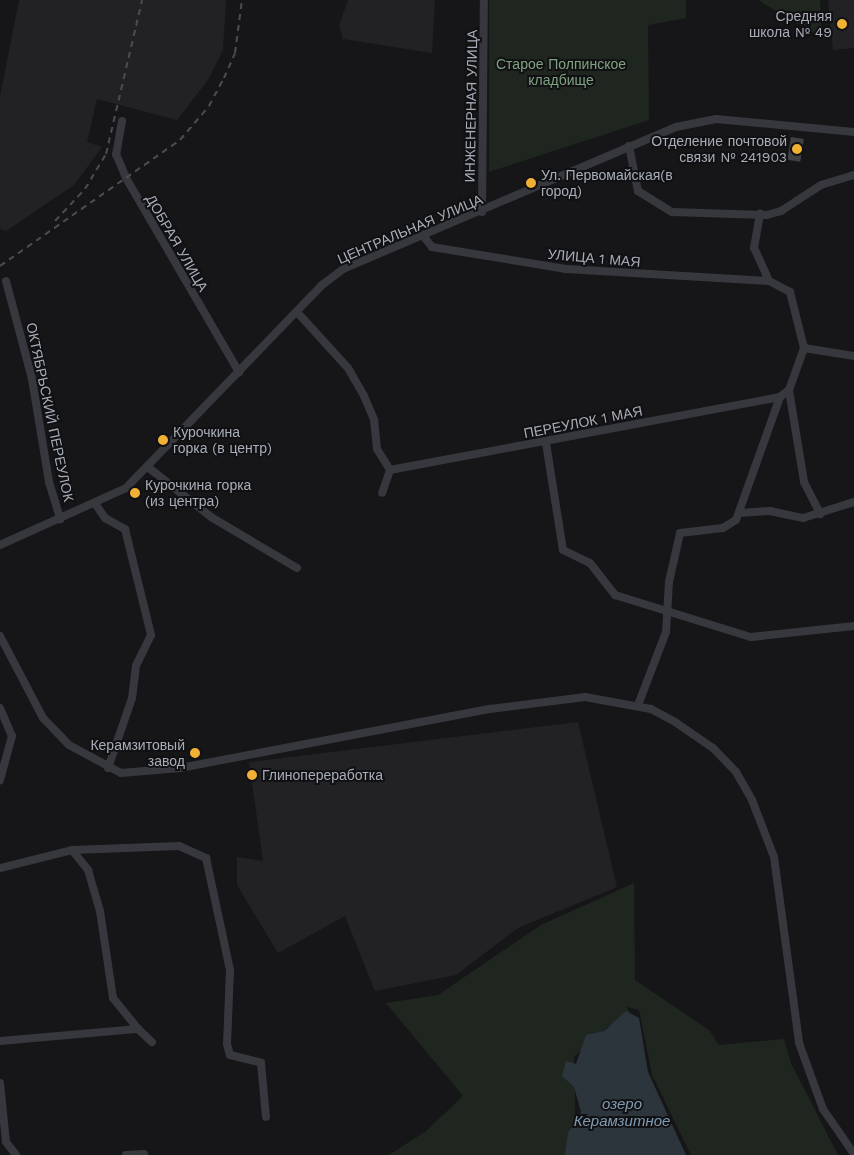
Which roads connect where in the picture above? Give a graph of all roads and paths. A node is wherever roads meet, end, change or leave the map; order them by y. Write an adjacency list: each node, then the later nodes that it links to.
1 (484, 0): 6 (street, ИНЖЕНЕРНАЯ УЛИЦА)
2 (122, 120): 14 (street, ДОБРАЯ УЛИЦА)
3 (854, 132): 4 (street, ЦЕНТРАЛЬНАЯ УЛИЦА)
4 (630, 146): 6 (street, ЦЕНТРАЛЬНАЯ УЛИЦА); 7 (street)
5 (854, 176): 7 (street)
6 (482, 212): 8 (street, ЦЕНТРАЛЬНАЯ УЛИЦА)
7 (760, 214): 10 (street)
8 (424, 237): 10 (street, УЛИЦА 1 МАЯ); 11 (street, ЦЕНТРАЛЬНАЯ УЛИЦА)
9 (6, 281): 25 (street, ОКТЯБРЬСКИЙ ПЕРЕУЛОК)
10 (769, 281): 12 (street)
11 (297, 312): 14 (street, ЦЕНТРАЛЬНАЯ УЛИЦА); 19 (street)
12 (804, 348): 13 (street); 15 (street)
13 (854, 356)
14 (239, 372): 18 (street, ЦЕНТРАЛЬНАЯ УЛИЦА)
15 (789, 390): 16 (street); 24 (street)
16 (780, 398): 17 (street, ПЕРЕУЛОК 1 МАЯ); 23 (street)
17 (546, 443): 19 (street, ПЕРЕУЛОК 1 МАЯ); 28 (street)
18 (149, 468): 22 (street, ЦЕНТРАЛЬНАЯ УЛИЦА); 27 (street)
19 (390, 470): 20 (street)
20 (382, 493)
21 (854, 502): 24 (street)
22 (96, 505): 25 (street, ЦЕНТРАЛЬНАЯ УЛИЦА); 33 (street, ОКТЯБРЬСКИЙ ПЕРЕУЛОК)
23 (740, 513): 24 (street); 28 (street)
24 (820, 514)
25 (60, 519): 26 (street, ЦЕНТРАЛЬНАЯ УЛИЦА)
26 (0, 545)
27 (297, 568)
28 (670, 616): 29 (street); 31 (street)
29 (854, 626)
30 (0, 636): 33 (street)
31 (638, 705): 33 (street); 43 (street)
32 (0, 708): 34 (street)
33 (108, 768)
34 (0, 780)
35 (72, 850): 36 (street); 37 (street); 41 (street)
36 (0, 868)
37 (138, 1029): 38 (street); 39 (street)
38 (0, 1041)
39 (152, 1042)
40 (0, 1083): 44 (street)
41 (266, 1117)
42 (144, 1154): 45 (street)
43 (854, 1154)
44 (16, 1155)
45 (126, 1155)

